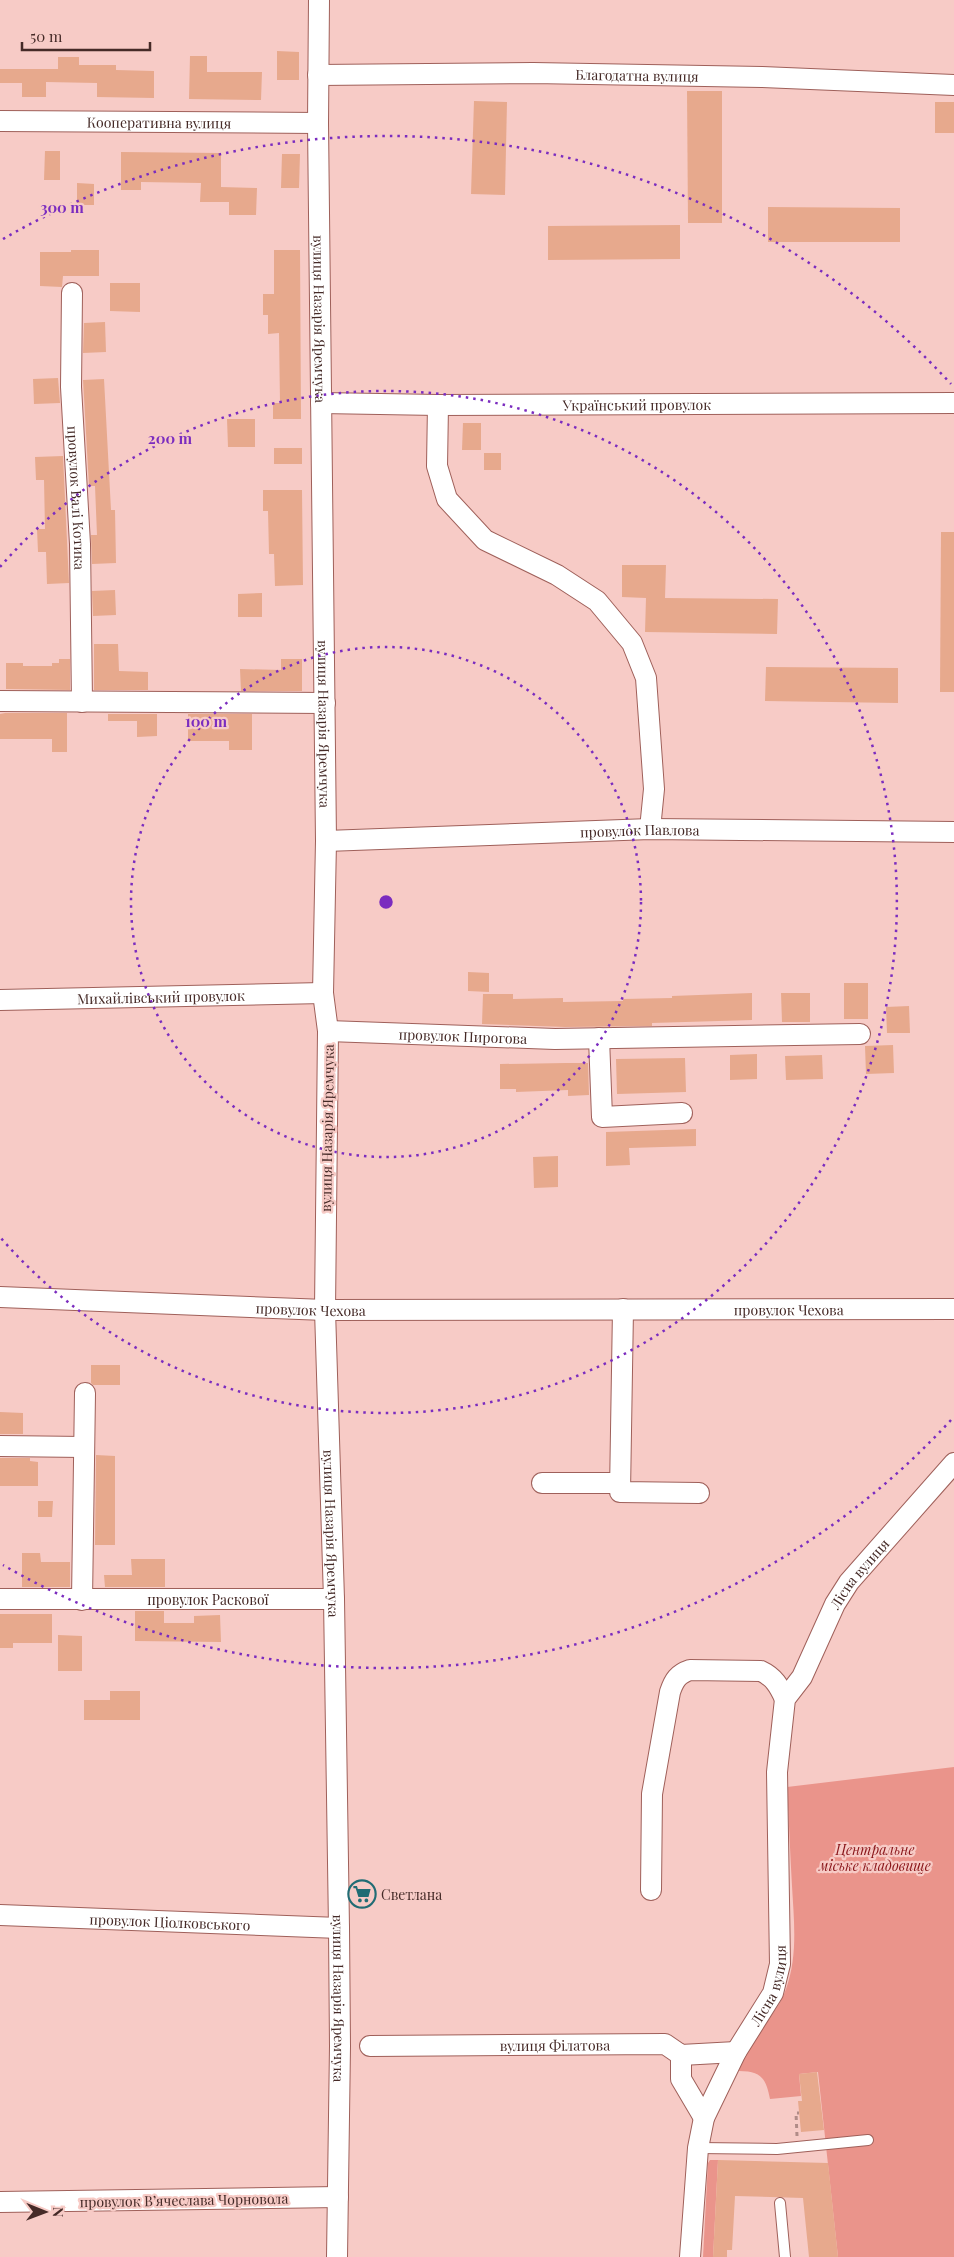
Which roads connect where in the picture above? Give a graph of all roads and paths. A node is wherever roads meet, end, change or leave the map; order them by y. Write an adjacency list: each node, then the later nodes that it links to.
1 (319, 0): 2 (street, вулиця Назарія Яремчука)
2 (318, 75): 3 (street, Благодатна вулиця); 5 (street, вулиця Назарія Яремчука)
3 (954, 85)
4 (0, 120): 5 (street, Кооперативна вулиця)
5 (318, 123): 7 (street, вулиця Назарія Яремчука)
6 (72, 293): 11 (street, провулок Валі Котика)
7 (321, 403): 9 (street, Український провулок); 12 (street, вулиця Назарія Яремчука)
8 (954, 403): 9 (street, Український провулок)
9 (438, 405): 13 (street)
10 (0, 701): 11 (street)
11 (82, 702): 12 (street)
12 (325, 703): 15 (street, вулиця Назарія Яремчука)
13 (650, 829): 14 (street, провулок Павлова); 15 (street, провулок Павлова)
14 (954, 832)
15 (326, 841): 16 (street, вулиця Назарія Яремчука)
16 (323, 994): 17 (street, Михайлівський провулок); 18 (street, вулиця Назарія Яремчука)
17 (0, 1000)
18 (328, 1031): 20 (street, провулок Пирогова); 25 (street, вулиця Назарія Яремчука)
19 (860, 1034): 20 (street, провулок Пирогова)
20 (599, 1038): 21 (street)
21 (682, 1114)
22 (0, 1297): 25 (street, провулок Чехова)
23 (623, 1309): 24 (street, провулок Чехова); 25 (street, провулок Чехова); 31 (street)
24 (954, 1309)
25 (325, 1310): 34 (street, вулиця Назарія Яремчука)
26 (85, 1393): 28 (street)
27 (0, 1446): 28 (street)
28 (84, 1447): 35 (street)
29 (954, 1463): 36 (street, Лісна вулиця)
30 (542, 1482): 31 (street)
31 (620, 1484): 32 (street)
32 (699, 1493)
33 (0, 1599): 35 (street, провулок Раскової)
34 (334, 1599): 35 (street, провулок Раскової); 39 (street, вулиця Назарія Яремчука)
35 (82, 1600)
36 (785, 1699): 37 (street); 41 (street, Лісна вулиця)
37 (651, 1890)
38 (0, 1915): 39 (street, провулок Ціолковського)
39 (339, 1928): 48 (street, вулиця Назарія Яремчука)
40 (370, 2046): 42 (street, вулиця Філатова)
41 (736, 2052): 42 (street); 44 (street, Лісна вулиця)
42 (681, 2055): 44 (street)
43 (799, 2112): 47 (path)
44 (704, 2118): 46 (street, Лісна вулиця)
45 (868, 2140): 47 (lane)
46 (698, 2148): 47 (lane); 52 (street, Лісна вулиця)
47 (798, 2148)
48 (338, 2198): 49 (street, провулок Вʼячеслава Чорновола); 51 (street, вулиця Назарія Яремчука)
49 (0, 2202)
50 (780, 2204): 53 (lane)
51 (337, 2257)
52 (690, 2257)
53 (785, 2257)

